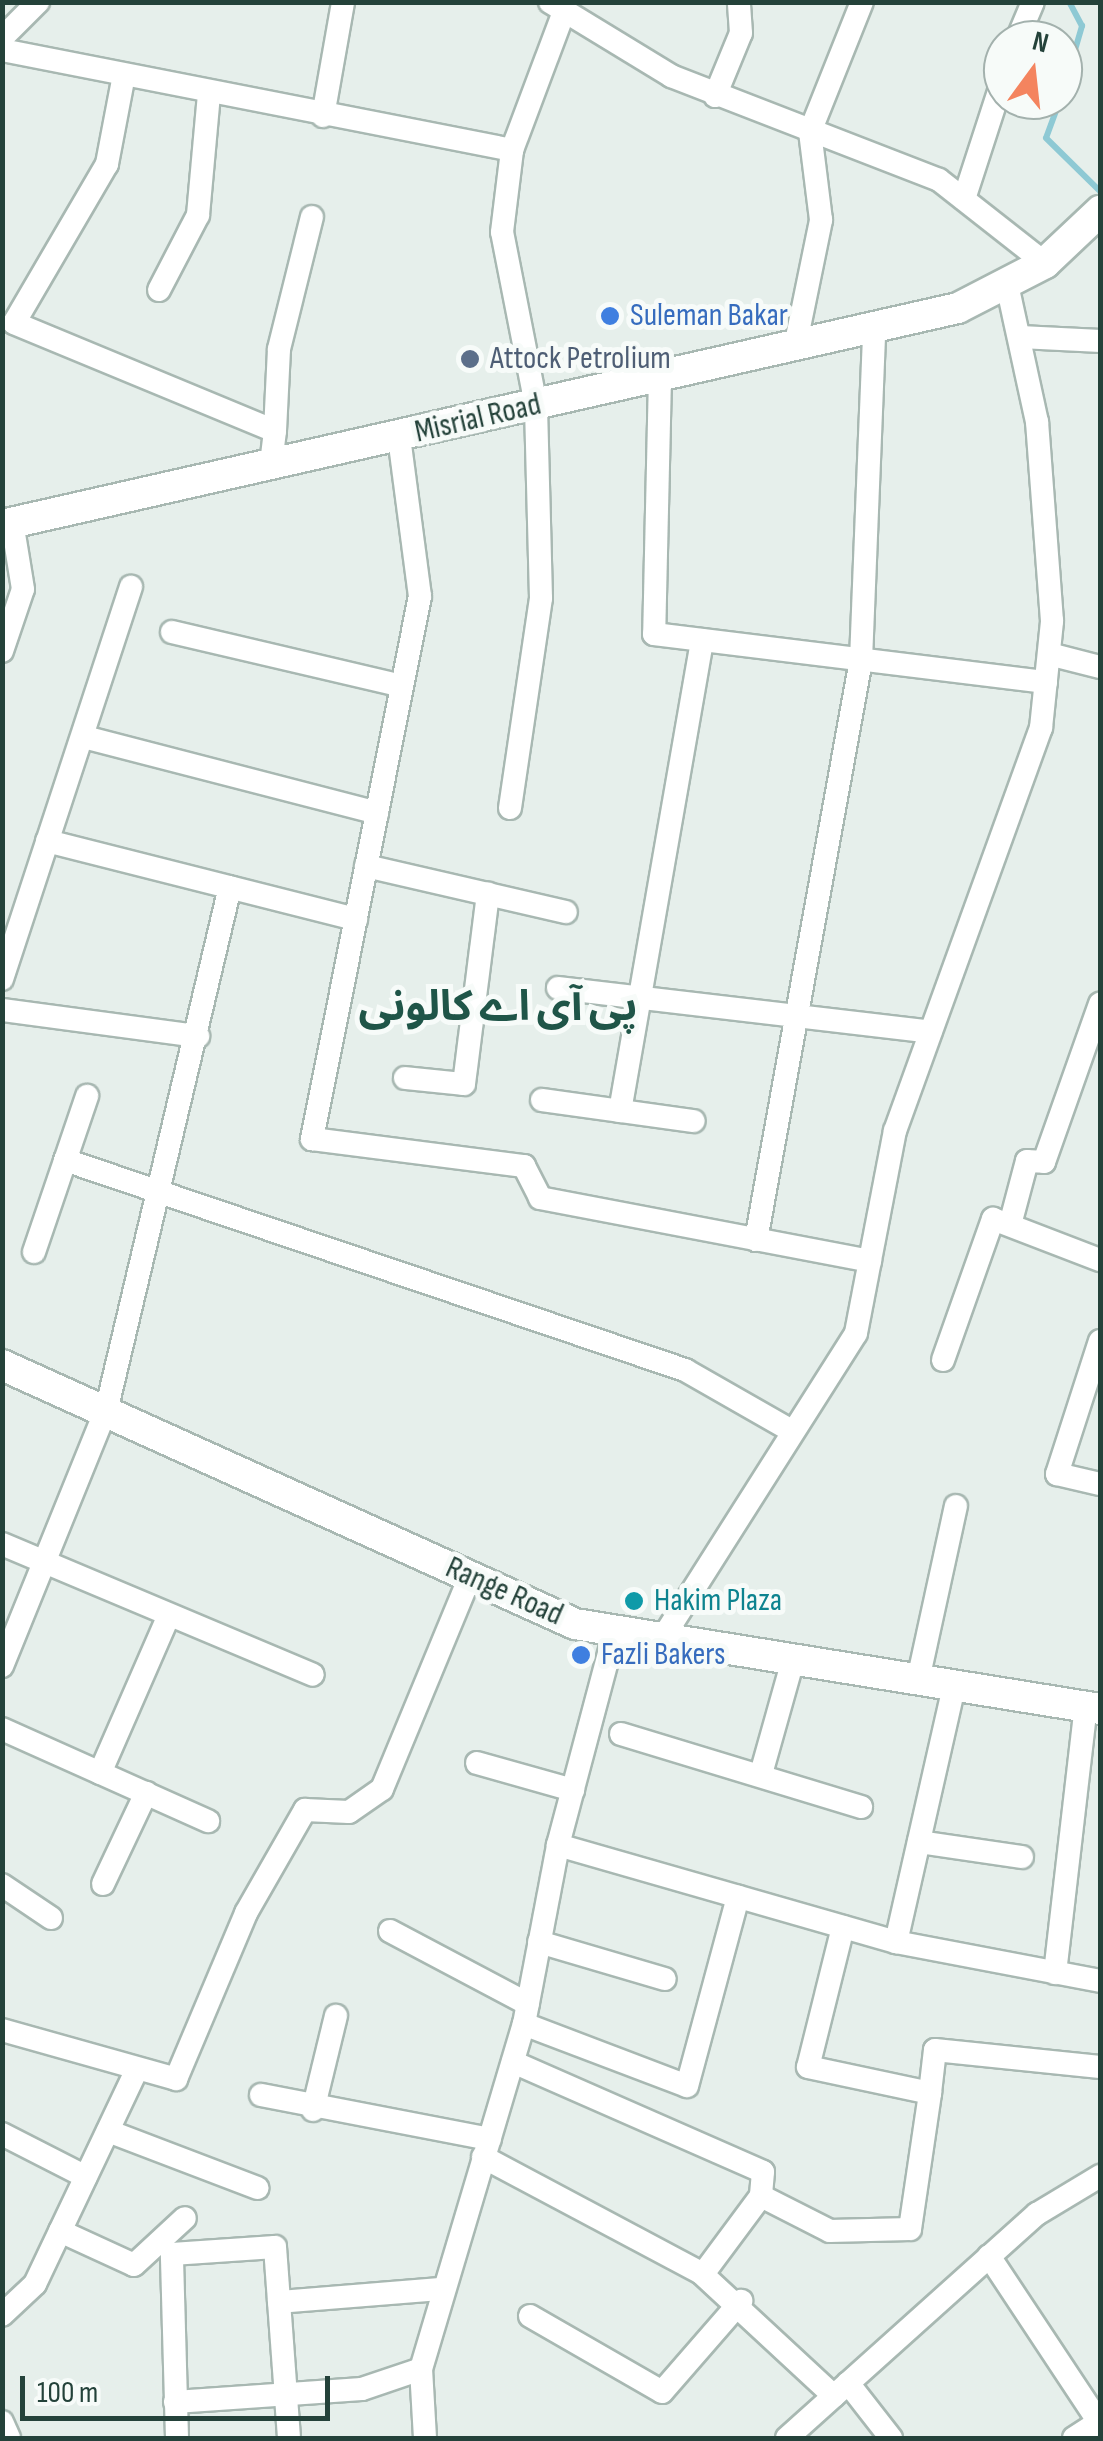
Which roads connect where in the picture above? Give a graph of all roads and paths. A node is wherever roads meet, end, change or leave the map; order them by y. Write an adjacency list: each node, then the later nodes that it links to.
1 (38, 2): 6 (street)
2 (343, 2): 11 (street)
3 (739, 2): 10 (street)
4 (862, 2): 13 (street)
5 (557, 7): 10 (street); 14 (street)
6 (2, 38)
7 (2, 50): 8 (street)
8 (123, 80): 9 (street); 21 (street)
9 (209, 96): 11 (street); 20 (street)
10 (715, 96): 13 (street)
11 (323, 116): 14 (street)
12 (990, 120): 15 (street)
13 (810, 132): 15 (street); 25 (street)
14 (512, 150): 27 (street)
15 (964, 199): 18 (street)
16 (312, 217): 28 (street)
17 (1090, 222): 18 (main road, Misrial Road)
18 (1045, 263): 19 (main road, Misrial Road)
19 (1008, 288): 22 (main road, Misrial Road); 23 (street)
20 (159, 290)
21 (8, 320): 28 (street)
22 (874, 330): 25 (main road, Misrial Road); 37 (street)
23 (1021, 337): 24 (street); 36 (street)
24 (1100, 341)
25 (795, 347): 26 (main road, Misrial Road)
26 (660, 378): 27 (main road, Misrial Road); 34 (street)
27 (536, 405): 29 (main road, Misrial Road); 42 (street)
28 (275, 431): 30 (street)
29 (399, 437): 30 (main road, Misrial Road); 40 (street)
30 (271, 464): 31 (main road, Misrial Road)
31 (8, 523): 35 (street)
32 (132, 587): 41 (street)
33 (172, 632): 40 (street)
34 (702, 640): 37 (street); 52 (street)
35 (2, 651)
36 (1048, 654): 38 (street); 39 (street)
37 (860, 660): 39 (street); 55 (street)
38 (1100, 668)
39 (1046, 682): 56 (street)
40 (402, 686): 43 (street)
41 (84, 738): 43 (street); 44 (street)
42 (510, 808)
43 (377, 813): 45 (street)
44 (48, 841): 46 (street); 50 (street)
45 (366, 866): 47 (street); 49 (street)
46 (230, 887): 49 (street); 57 (street)
47 (488, 894): 48 (street); 58 (street)
48 (566, 912)
49 (356, 919): 66 (street)
50 (2, 979)
51 (558, 988): 52 (street)
52 (639, 998): 55 (street); 61 (street)
53 (1100, 1004): 65 (street)
54 (2, 1010): 57 (street)
55 (795, 1014): 56 (street); 66 (street)
56 (930, 1032): 69 (street)
57 (198, 1036): 64 (street)
58 (405, 1078)
59 (87, 1096): 63 (street)
60 (542, 1100): 61 (street)
61 (620, 1112): 62 (street)
62 (694, 1122)
63 (66, 1160): 64 (street); 67 (street)
64 (164, 1192): 73 (street); 74 (street)
65 (1010, 1222): 68 (street); 71 (street)
66 (756, 1240): 69 (street)
67 (34, 1252)
68 (1100, 1260)
69 (870, 1261): 74 (street)
70 (1100, 1340): 75 (street)
71 (943, 1360)
72 (2, 1365): 73 (main road, Range Road)
73 (107, 1407): 78 (street); 79 (main road, Range Road)
74 (792, 1431): 82 (street)
75 (1100, 1484)
76 (956, 1506): 86 (street)
77 (2, 1544): 78 (street)
78 (43, 1568): 80 (street); 84 (street)
79 (470, 1577): 81 (main road, Range Road); 117 (street)
80 (168, 1617): 85 (street); 92 (street)
81 (616, 1631): 82 (main road, Range Road); 94 (street)
82 (662, 1640): 83 (main road, Range Road)
83 (793, 1660): 86 (main road, Range Road); 93 (street)
84 (2, 1666)
85 (314, 1675)
86 (918, 1680): 87 (main road, Range Road)
87 (954, 1686): 88 (main road, Range Road); 98 (street)
88 (1093, 1708): 109 (street)
89 (2, 1730): 92 (street)
90 (621, 1734): 93 (street)
91 (478, 1762): 94 (street)
92 (100, 1773): 95 (street)
93 (761, 1774): 96 (street)
94 (573, 1790): 99 (street)
95 (146, 1793): 97 (street); 102 (street)
96 (861, 1807)
97 (208, 1822)
98 (918, 1842): 100 (street); 108 (street)
99 (558, 1845): 103 (street); 107 (street)
100 (1022, 1857)
101 (2, 1884): 104 (street)
102 (103, 1884)
103 (738, 1897): 105 (street); 112 (street)
104 (51, 1918)
105 (844, 1927): 108 (street); 118 (street)
106 (390, 1931): 112 (street)
107 (539, 1942): 110 (street); 112 (street)
108 (896, 1942): 109 (street)
109 (1054, 1973): 111 (street)
110 (665, 1979)
111 (1100, 1981)
112 (526, 2014): 115 (street)
113 (336, 2016): 120 (street)
114 (2, 2030): 117 (street)
115 (513, 2062): 123 (street); 127 (street)
116 (1100, 2067): 118 (street)
117 (136, 2071): 121 (street)
118 (930, 2093): 127 (street)
119 (261, 2095): 120 (street)
120 (313, 2110): 123 (street)
121 (108, 2130): 124 (street); 126 (street)
122 (2, 2134): 124 (street)
123 (486, 2148): 131 (street); 132 (street)
124 (86, 2176): 129 (street)
125 (1100, 2176): 130 (street)
126 (257, 2188)
127 (761, 2196): 131 (street)
128 (185, 2218): 129 (street)
129 (60, 2231): 135 (street)
130 (989, 2256): 138 (street); 142 (street)
131 (704, 2274): 133 (street)
132 (441, 2289): 134 (street); 137 (street)
133 (740, 2301): 136 (street); 138 (street)
134 (279, 2302): 139 (street); 140 (street)
135 (2, 2314)
136 (530, 2316)
137 (421, 2368): 139 (street); 146 (street)
138 (841, 2390): 147 (street); 148 (street)
139 (286, 2396): 140 (street); 145 (street)
140 (175, 2402): 144 (street)
141 (2, 2422): 143 (street)
142 (1100, 2423): 149 (street)
143 (9, 2438)
144 (177, 2438)
145 (289, 2438)
146 (424, 2438)
147 (787, 2438)
148 (890, 2438)
149 (1074, 2438)

